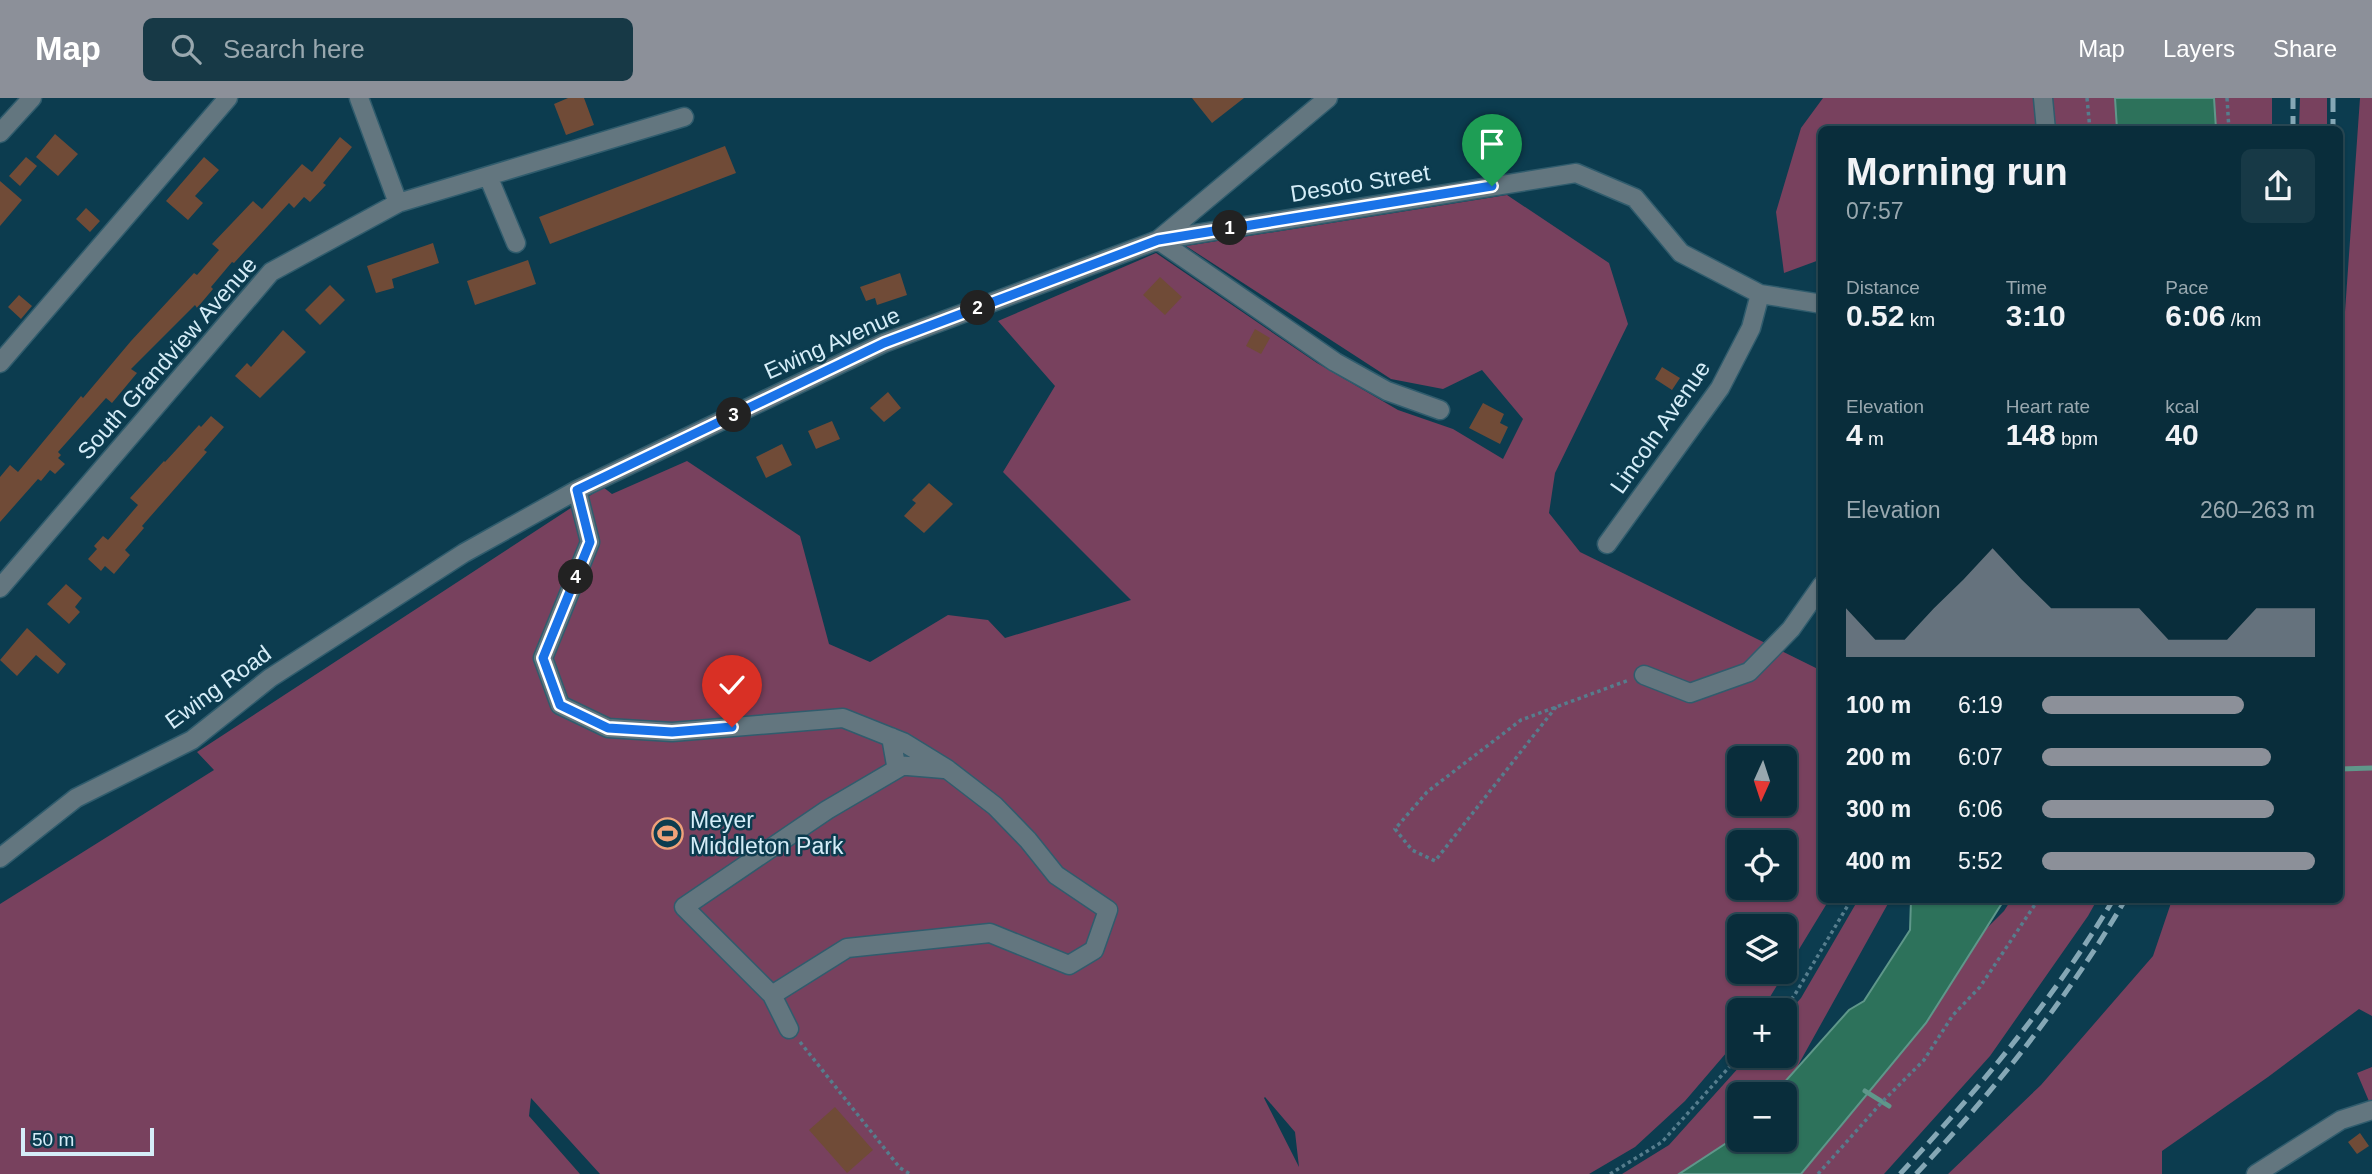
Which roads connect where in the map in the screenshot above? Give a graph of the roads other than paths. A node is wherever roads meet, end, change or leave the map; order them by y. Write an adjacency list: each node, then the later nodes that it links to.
1 (32, 98): 8 (street)
2 (228, 98): 15 (street)
3 (359, 98): 10 (street)
4 (1328, 98): 11 (street)
5 (2043, 98): 7 (street)
6 (684, 117): 9 (street, South Grandview Avenue)
7 (2046, 126)
8 (0, 133)
9 (488, 176): 10 (street, South Grandview Avenue); 12 (street)
10 (398, 203): 20 (street, South Grandview Avenue)
11 (1158, 240): 13 (street, Desoto Street); 16 (street); 17 (street, Ewing Avenue)
12 (516, 243)
13 (1760, 294): 14 (street, Desoto Street); 18 (street, Lincoln Avenue)
14 (1818, 303)
15 (0, 363)
16 (1440, 410)
17 (577, 490): 19 (street, Ewing Avenue); 23 (street)
18 (1607, 544)
19 (464, 553): 26 (street, Ewing Road)
20 (3, 578)
21 (1818, 590): 22 (street)
22 (1644, 675)
23 (891, 737): 24 (street); 25 (street)
24 (902, 765): 25 (street); 27 (street)
25 (947, 769): 27 (street)
26 (0, 858)
27 (772, 995): 28 (street)
28 (789, 1029)
29 (2372, 1110): 30 (street)
30 (2256, 1174)

